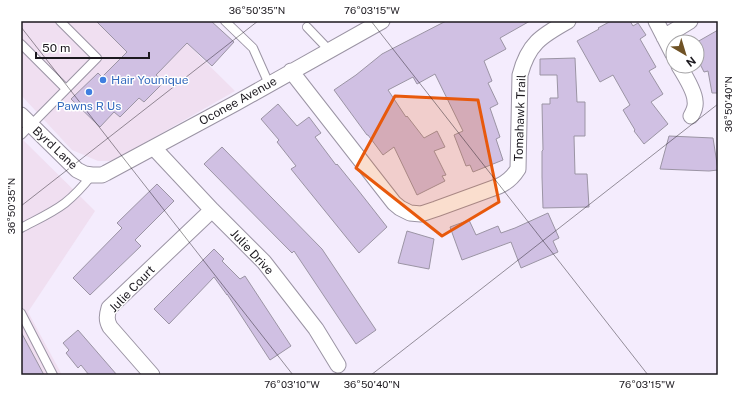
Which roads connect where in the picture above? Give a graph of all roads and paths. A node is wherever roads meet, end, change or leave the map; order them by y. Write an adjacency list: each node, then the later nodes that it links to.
1 (60, 21): 14 (lane)
2 (225, 21): 13 (lane)
3 (382, 21): 10 (street, Oconee Avenue)
4 (567, 21): 11 (street, Tomahawk Trail)
5 (656, 21): 8 (street)
6 (690, 21): 8 (street)
7 (308, 27): 10 (lane)
8 (664, 37)
9 (21, 44): 14 (lane)
10 (329, 50): 11 (street, Oconee Avenue)
11 (292, 71): 13 (street, Oconee Avenue)
12 (683, 74): 15 (street)
13 (269, 84): 17 (street, Oconee Avenue)
14 (66, 89): 16 (lane)
15 (692, 116)
16 (24, 125): 18 (street, Byrd Lane)
17 (154, 148): 18 (street, Oconee Avenue); 19 (street, Julie Drive)
18 (92, 175): 20 (lane)
19 (212, 210): 22 (street, Julie Drive); 24 (street, Julie Court)
20 (21, 228)
21 (21, 313): 23 (lane)
22 (338, 365)
23 (53, 375)
24 (152, 375)

